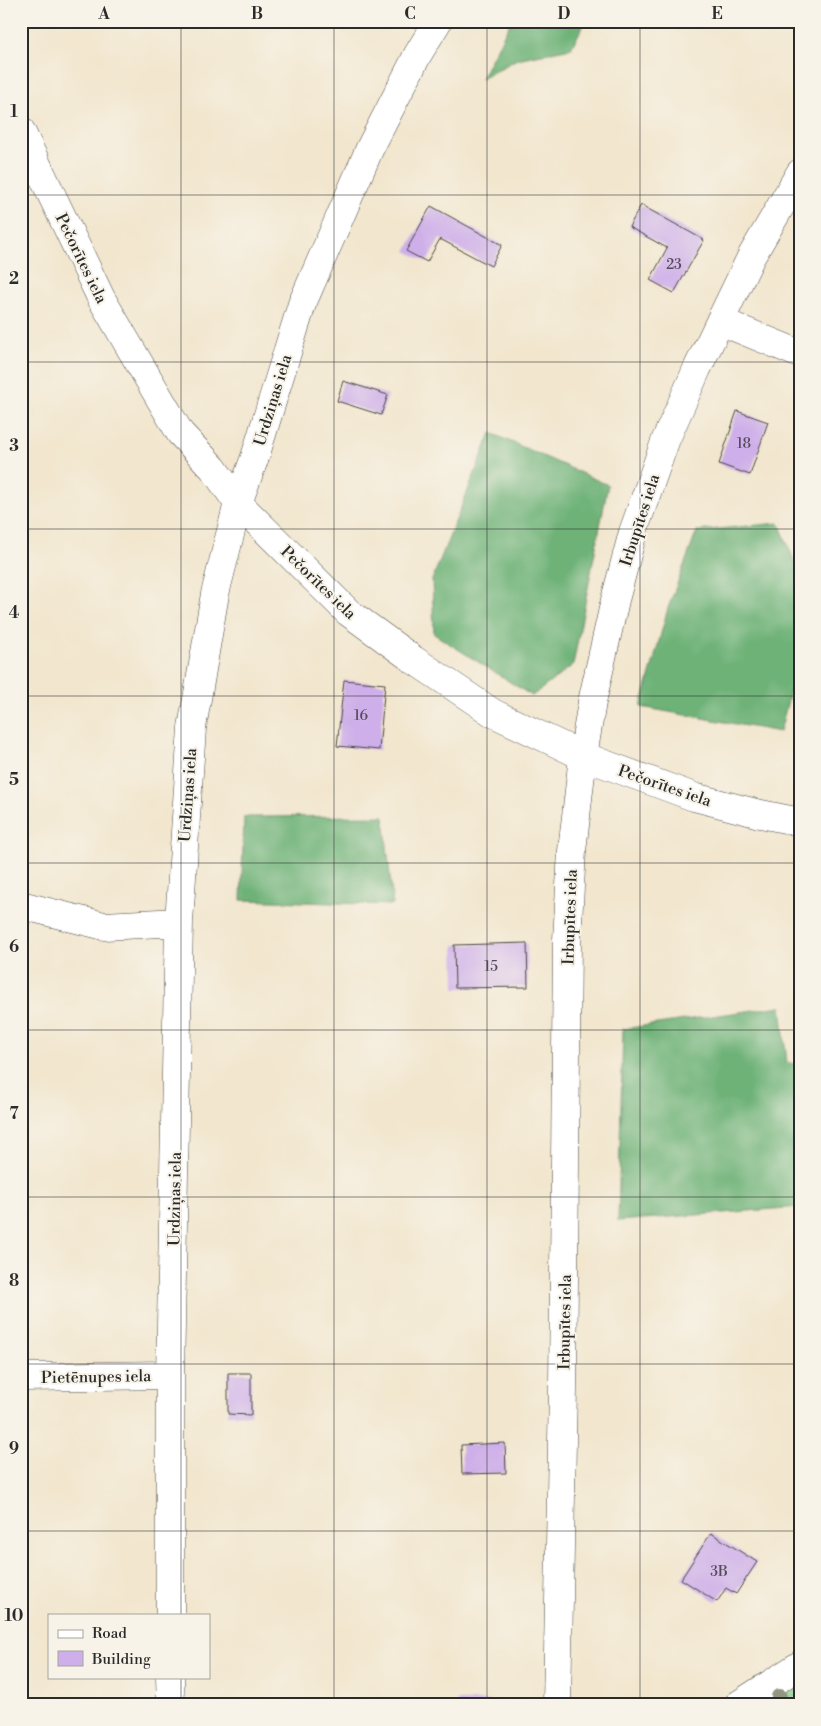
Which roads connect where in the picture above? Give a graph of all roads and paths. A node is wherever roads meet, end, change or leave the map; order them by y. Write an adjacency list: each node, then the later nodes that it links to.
1 (438, 21): 6 (street, Urdziņas iela)
2 (21, 131): 6 (street, Pečorītes iela)
3 (800, 174): 4 (street, Irbupītes iela)
4 (720, 321): 5 (street); 7 (street, Irbupītes iela)
5 (800, 354)
6 (238, 503): 7 (street, Pečorītes iela); 10 (street, Urdziņas iela)
7 (583, 756): 8 (street, Pečorītes iela); 17 (street, Irbupītes iela)
8 (800, 822)
9 (21, 906): 10 (street)
10 (179, 922): 11 (street, Urdziņas iela)
11 (170, 1374): 12 (street, Pietēnupes iela); 13 (street, Urdziņas iela)
12 (21, 1376)
13 (170, 1614)
14 (800, 1665): 18 (street)
15 (170, 1678): 16 (street)
16 (171, 1705)
17 (557, 1705)
18 (738, 1705)

